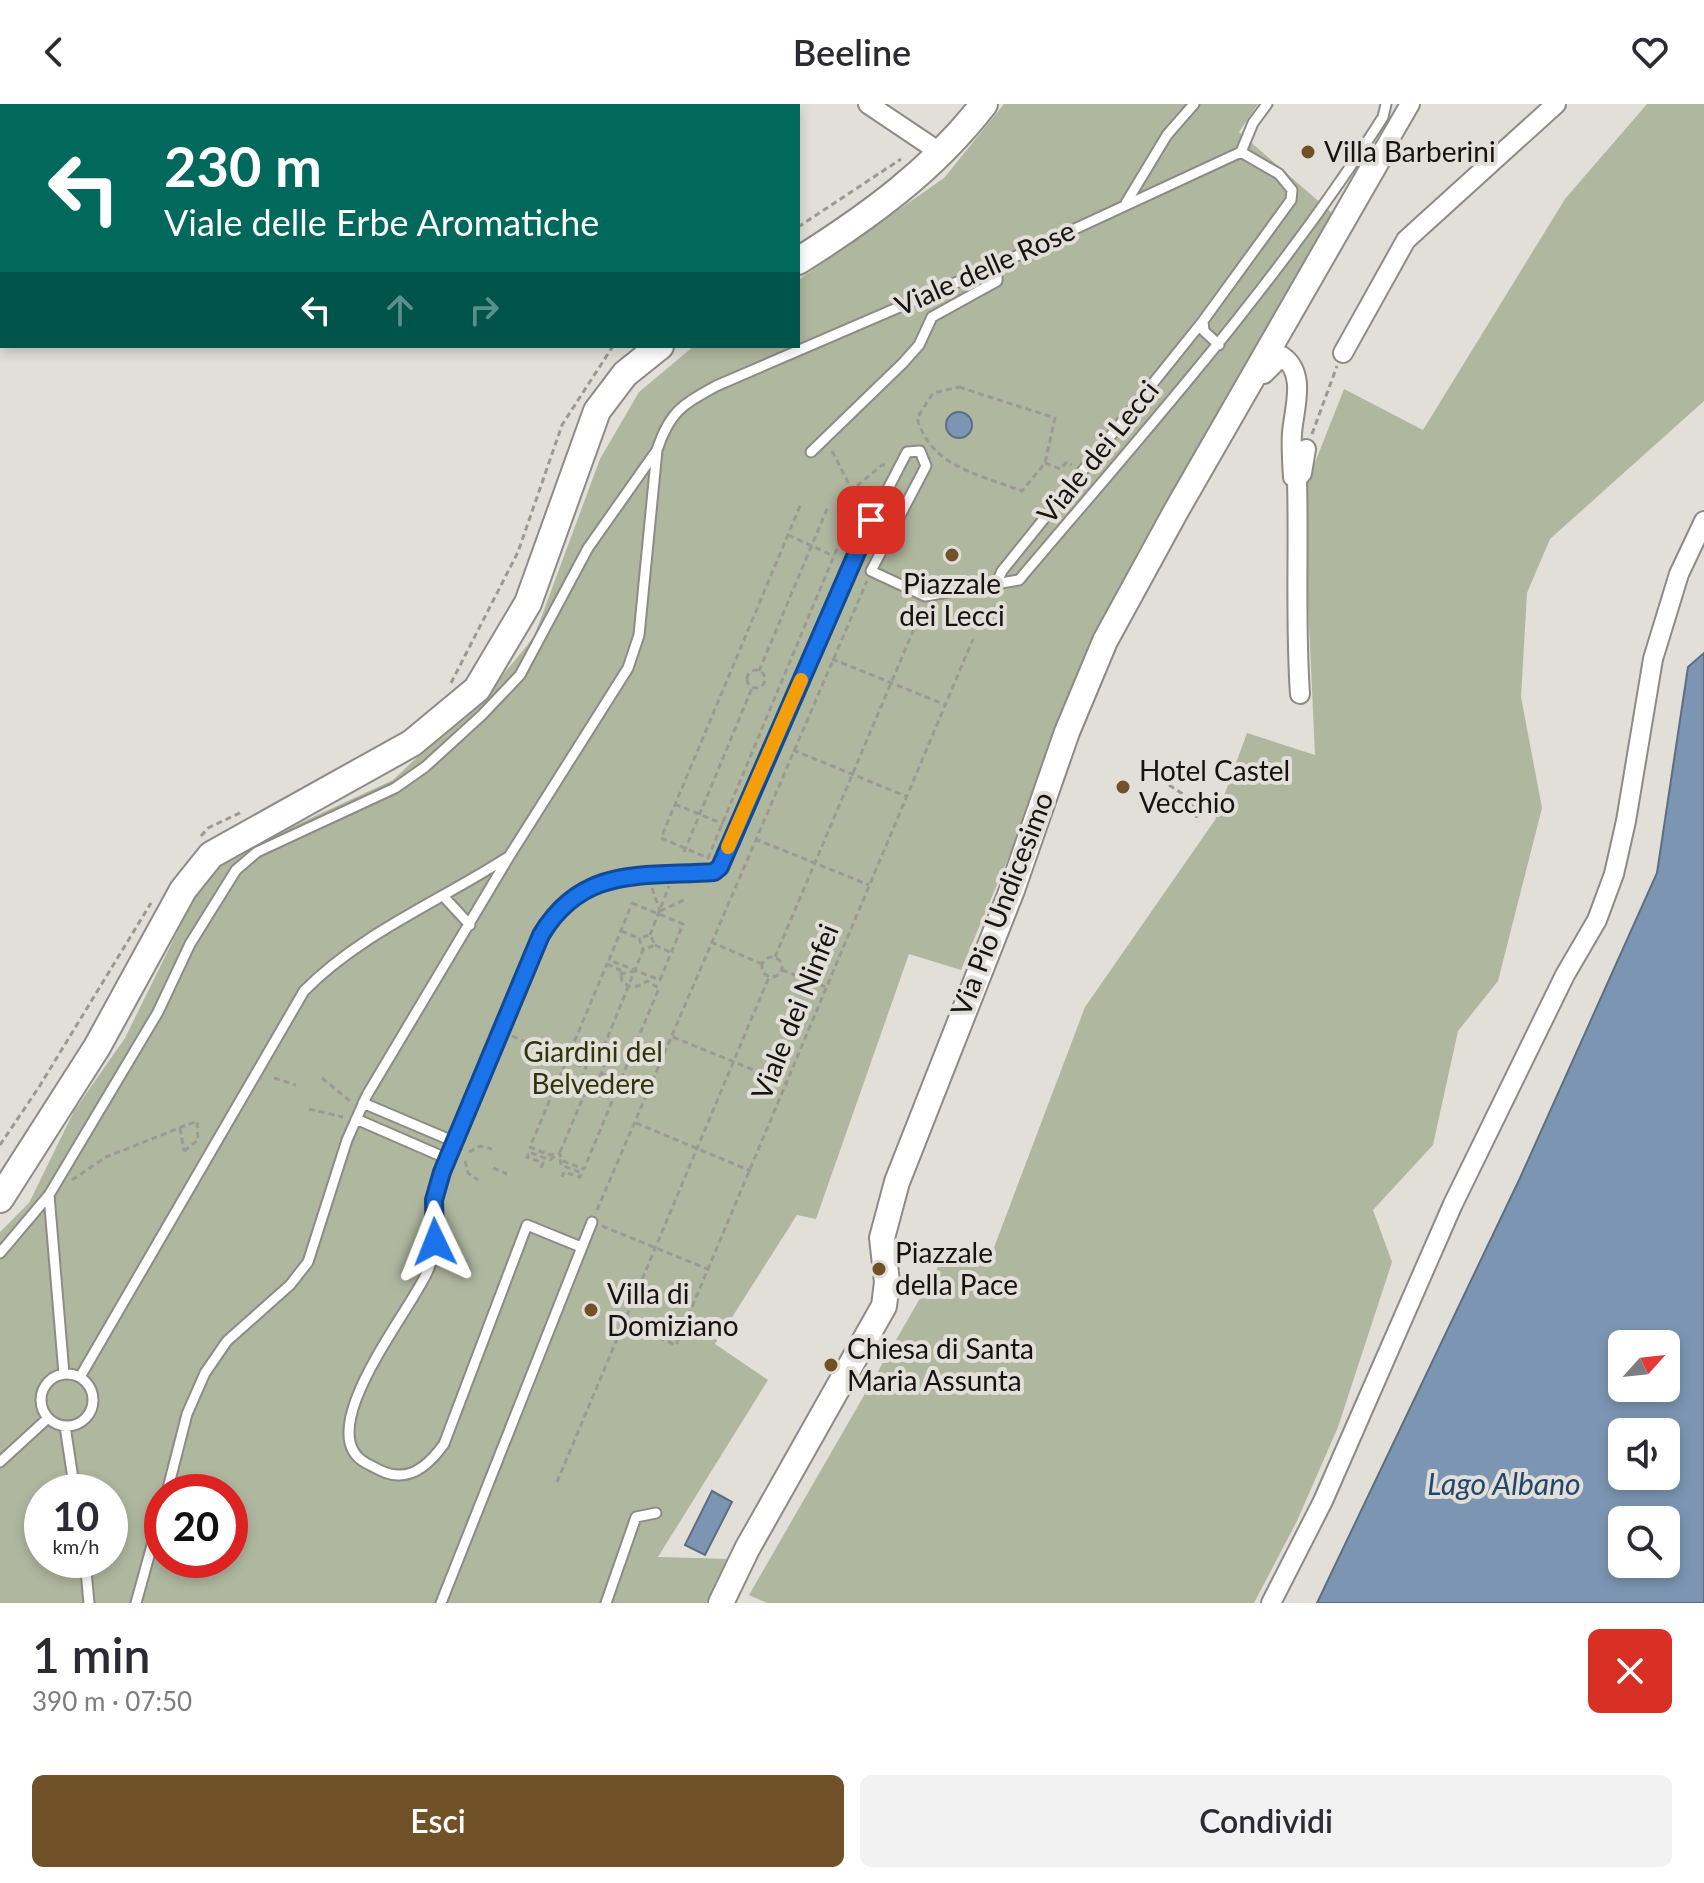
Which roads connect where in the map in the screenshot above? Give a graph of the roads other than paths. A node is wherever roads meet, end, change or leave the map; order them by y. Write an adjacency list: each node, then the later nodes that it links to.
1 (868, 104): 8 (street)
2 (984, 104): 8 (main road)
3 (1194, 104): 11 (lane)
4 (1267, 104): 9 (lane)
5 (1386, 104): 15 (lane, Viale dei Lecci)
6 (1410, 104): 10 (street)
7 (1556, 104): 17 (street)
8 (932, 146): 12 (main road)
9 (1241, 152): 11 (lane, Viale delle Rose); 14 (lane, Viale dei Lecci)
10 (1377, 161): 18 (street, Via Pio Undicesimo)
11 (1124, 205): 13 (lane, Viale delle Rose)
12 (800, 260)
13 (997, 265): 20 (lane, Viale delle Rose); 21 (lane)
14 (1203, 321): 15 (lane); 24 (lane, Viale dei Lecci)
15 (1219, 345): 24 (lane, Viale dei Lecci)
16 (658, 348): 34 (main road)
17 (1343, 353)
18 (1249, 386): 22 (street); 52 (street, Via Pio Undicesimo)
19 (1306, 449): 22 (street)
20 (657, 450): 26 (lane); 33 (lane)
21 (811, 452)
22 (1297, 479): 25 (street)
23 (1704, 521): 53 (street)
24 (996, 584): 31 (lane)
25 (1300, 694)
26 (510, 855): 27 (lane); 28 (lane)
27 (444, 897): 28 (lane); 39 (lane)
28 (470, 925): 29 (lane)
29 (363, 1103): 30 (lane); 31 (lane)
30 (356, 1119): 32 (lane); 44 (lane)
31 (455, 1142): 32 (lane)
32 (448, 1159): 36 (lane)
33 (49, 1195): 37 (lane); 38 (lane)
34 (0, 1199)
35 (592, 1222): 36 (lane)
36 (581, 1247): 50 (lane)
37 (0, 1253)
38 (64, 1374): 39 (lane); 40 (lane)
39 (80, 1377): 41 (lane)
40 (48, 1418): 41 (lane); 42 (lane)
41 (65, 1426): 43 (lane)
42 (0, 1462)
43 (72, 1474)
44 (172, 1474)
45 (656, 1513): 51 (lane)
46 (144, 1574): 49 (lane)
47 (87, 1578): 48 (lane)
48 (89, 1603)
49 (136, 1603)
50 (441, 1603)
51 (606, 1603)
52 (721, 1603)
53 (1271, 1603)

